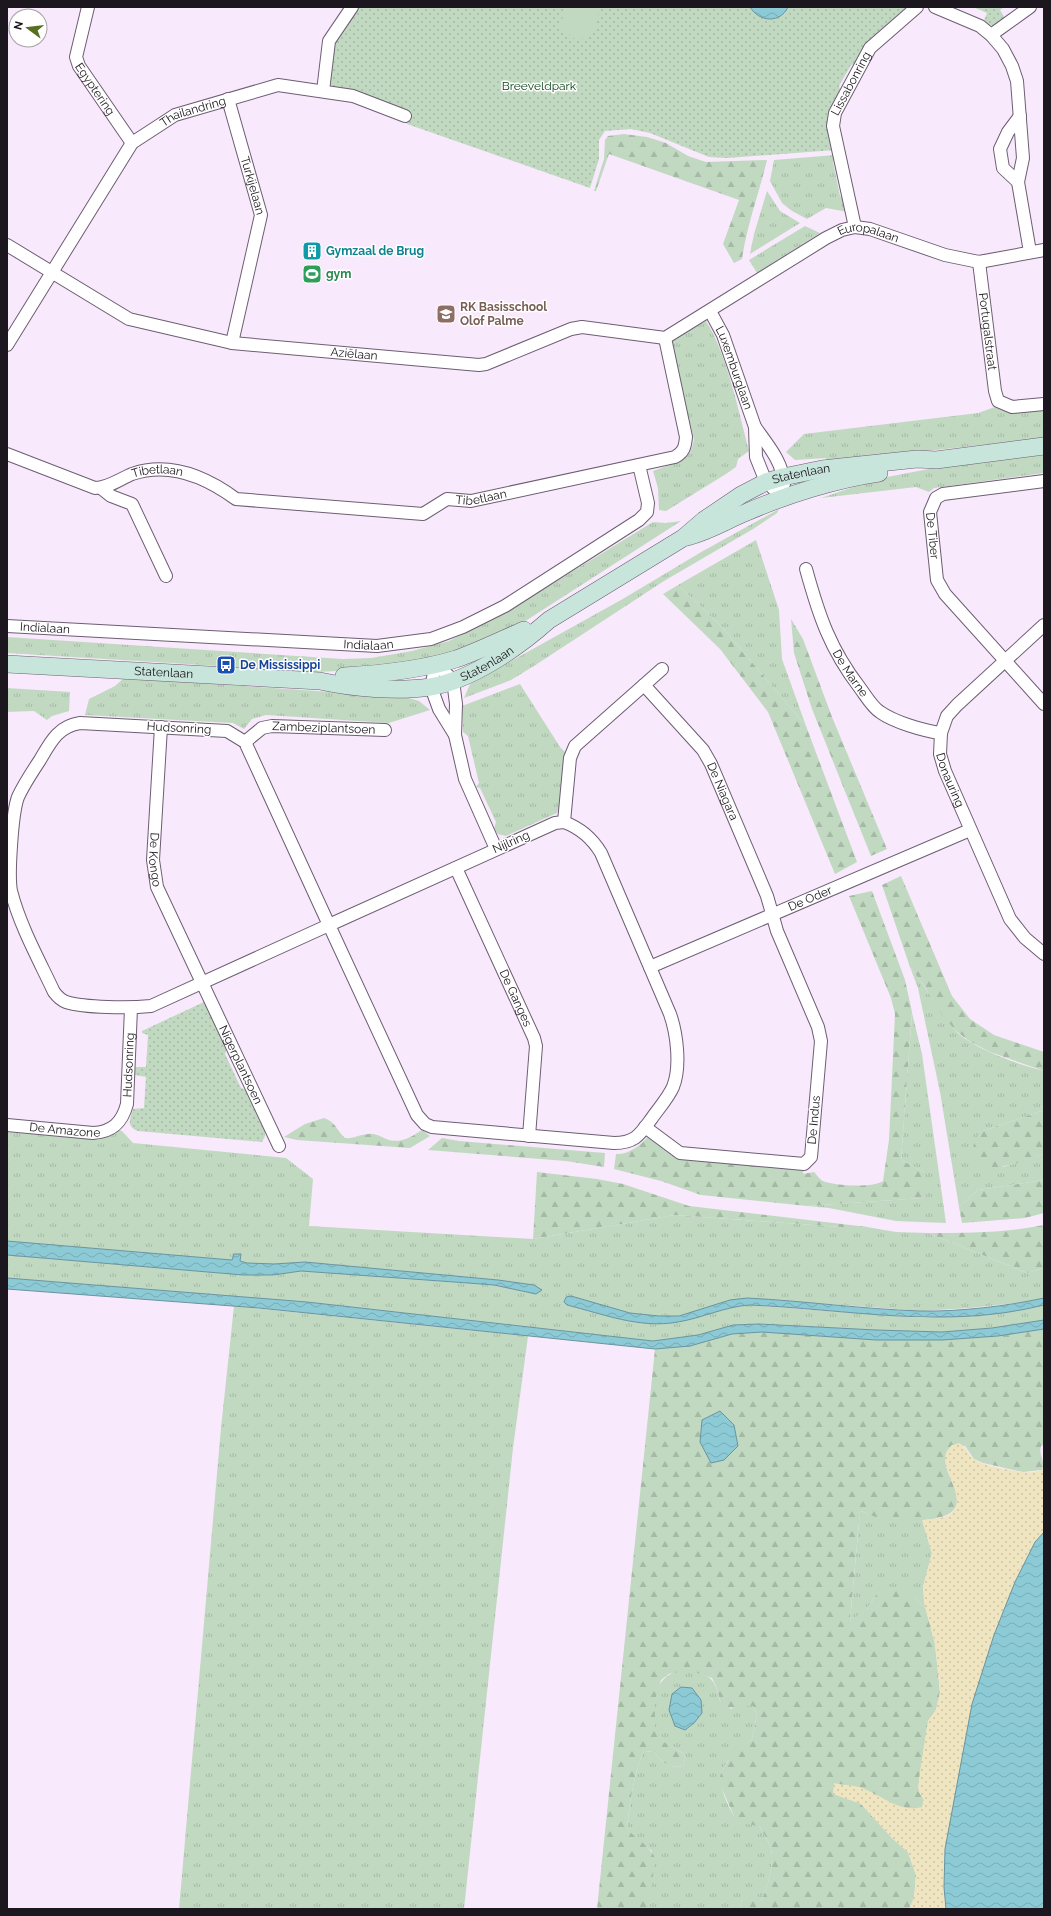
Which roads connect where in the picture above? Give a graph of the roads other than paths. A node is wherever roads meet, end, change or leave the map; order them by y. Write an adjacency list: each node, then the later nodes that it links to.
1 (88, 7): 11 (street, Egyptering)
2 (352, 7): 7 (street)
3 (916, 7): 13 (street, Lissabonring)
4 (935, 7): 6 (street)
5 (1030, 7): 6 (street)
6 (991, 35): 10 (street)
7 (323, 91): 8 (street, Thailandring); 9 (street, Thailandring)
8 (228, 99): 11 (street, Thailandring); 21 (street, Turkijelaan)
9 (405, 116)
10 (1020, 116): 12 (street); 12 (street)
11 (132, 143): 18 (street, Thailandring)
12 (1018, 182): 16 (street)
13 (855, 227): 17 (street, Europalaan); 19 (street, Europalaan)
14 (7, 245): 18 (street, Aziëlaan)
15 (1044, 250): 16 (street, Europalaan)
16 (1030, 252): 17 (street, Europalaan)
17 (979, 262): 23 (street, Portugalstraat)
18 (52, 272): 21 (street, Aziëlaan); 22 (street, Thailandring)
19 (710, 311): 20 (street); 24 (street, Luxemburglaan)
20 (665, 338): 21 (street, Aziëlaan); 28 (street, Tibetlaan)
21 (232, 343)
22 (7, 345)
23 (1044, 404)
24 (755, 427): 29 (street, Luxemburglaan); 31 (street, Luxemburglaan)
25 (1044, 446): 27 (main road, Statenlaan)
26 (7, 454): 32 (street)
27 (936, 460): 29 (main road, Statenlaan); 33 (main road, Statenlaan)
28 (639, 465): 32 (street, Tibetlaan); 39 (street, Indialaan)
29 (783, 477): 31 (main road, Statenlaan); 33 (street, Luxemburglaan)
30 (1044, 481): 40 (street, De Tiber)
31 (766, 482): 33 (street, Luxemburglaan); 34 (main road, Statenlaan)
32 (101, 488): 36 (street)
33 (784, 498): 34 (main road, Statenlaan)
34 (683, 538): 37 (main road, Statenlaan)
35 (806, 569): 51 (street, De Marne)
36 (166, 576)
37 (549, 620): 42 (main road, Statenlaan); 44 (main road, Statenlaan)
38 (1044, 625): 40 (street, Donauring)
39 (7, 626)
40 (1004, 661): 48 (street, De Tiber); 51 (street, Donauring)
41 (7, 664): 45 (main road, Statenlaan)
42 (436, 664): 44 (street); 45 (main road, Statenlaan); 47 (street)
43 (662, 670): 46 (street)
44 (453, 680): 47 (main road, Statenlaan); 52 (street)
45 (320, 681): 47 (main road, Statenlaan)
46 (644, 685): 55 (street); 59 (street, De Niagara)
47 (431, 687): 52 (street)
48 (1044, 704)
49 (160, 727): 53 (street, Hudsonring); 54 (street, Hudsonring); 63 (street, De Kongo)
50 (385, 730): 53 (street, Zambeziplantsoen)
51 (941, 733): 56 (street, Donauring)
52 (455, 734): 57 (street)
53 (245, 742): 60 (street)
54 (13, 797): 64 (street, Hudsonring)
55 (564, 822): 57 (street, Nijlring); 62 (street)
56 (970, 830): 59 (street, De Oder); 61 (street, Donauring)
57 (496, 849): 58 (street, Nijlring)
58 (456, 868): 60 (street, Nijlring); 68 (street, De Ganges)
59 (772, 915): 62 (street, De Oder); 67 (street, De Indus)
60 (329, 924): 63 (street, Hudsonring); 68 (street)
61 (1044, 954)
62 (650, 967): 67 (street)
63 (202, 983): 64 (street, Hudsonring); 69 (street, Nigerplantsoen)
64 (132, 1008): 65 (street, Hudsonring)
65 (120, 1121): 66 (street, De Amazone)
66 (7, 1125)
67 (645, 1127): 68 (street)
68 (530, 1136)
69 (278, 1146)

